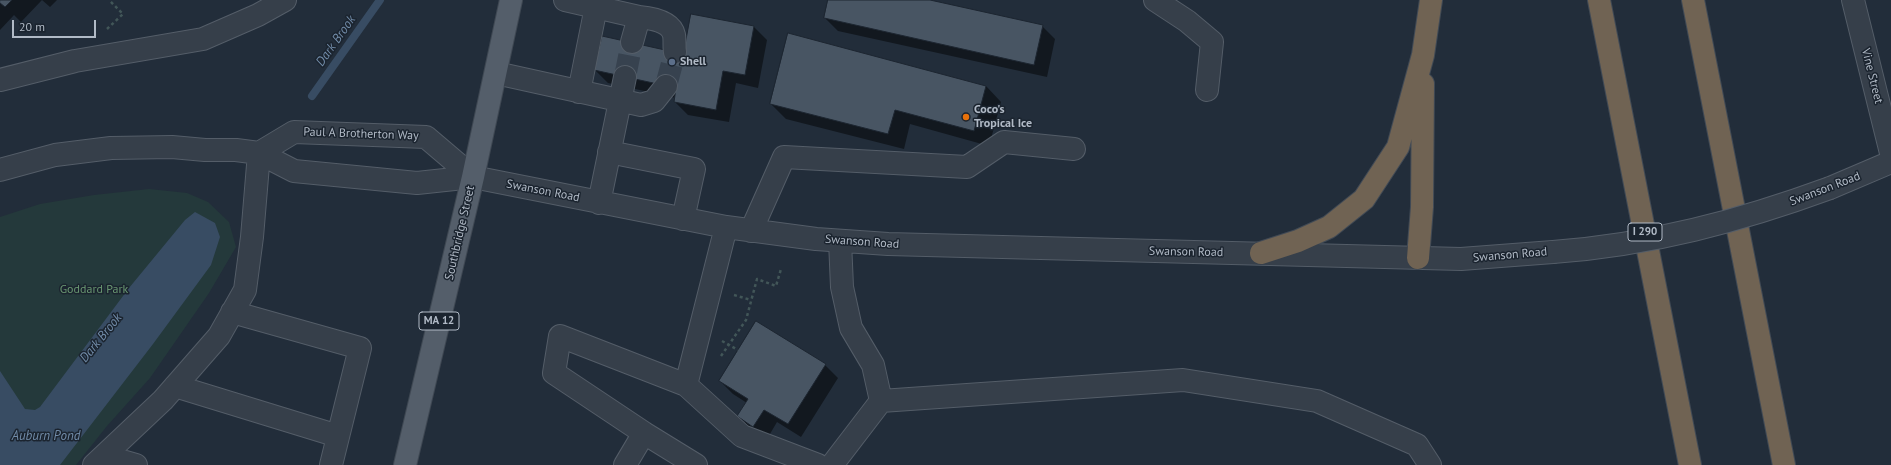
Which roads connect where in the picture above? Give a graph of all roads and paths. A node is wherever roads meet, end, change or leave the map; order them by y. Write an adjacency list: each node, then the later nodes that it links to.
1 (285, 0): 16 (street)
2 (511, 0): 14 (main road, Southbridge Street / MA 12)
3 (565, 0): 9 (street)
4 (1155, 0): 18 (street)
5 (1432, 0): 13 (highway)
6 (1599, 0): 55 (highway, I 290)
7 (1693, 0): 56 (highway)
8 (1853, 0): 24 (street, Vine Street)
9 (596, 7): 10 (street); 19 (street)
10 (639, 17): 11 (street); 12 (street)
11 (632, 42)
12 (675, 52)
13 (1423, 55): 33 (highway); 34 (highway)
14 (496, 72): 19 (street); 27 (main road, Southbridge Street / MA 12)
15 (624, 77): 20 (street)
16 (0, 80)
17 (666, 86): 20 (street)
18 (1206, 90)
19 (579, 92): 20 (street)
20 (619, 101): 23 (street)
21 (1074, 149): 31 (street)
22 (258, 152): 26 (street); 27 (street); 27 (street, Paul A Brotherton Way); 36 (street)
23 (609, 152): 28 (street); 29 (street)
24 (1891, 152)
25 (1891, 162): 34 (street, Swanson Road, bridge)
26 (0, 170)
27 (473, 177): 28 (street, Swanson Road); 49 (main road, Southbridge Street / MA 12)
28 (599, 202): 29 (street, Swanson Road)
29 (684, 219): 30 (street, Swanson Road)
30 (726, 227): 31 (street, Swanson Road); 41 (street)
31 (751, 231): 32 (street, Swanson Road)
32 (840, 242): 33 (street, Swanson Road); 43 (street)
33 (1261, 253): 34 (street, Swanson Road)
34 (1418, 258)
35 (781, 268): 38 (path)
36 (232, 312): 42 (street); 45 (street)
37 (722, 341): 38 (path)
38 (729, 345): 39 (path); 40 (path)
39 (738, 350)
40 (718, 361)
41 (686, 385): 44 (street); 52 (street)
42 (175, 386): 45 (street); 46 (street)
43 (881, 401): 53 (street); 54 (street)
44 (644, 433): 50 (street); 51 (street)
45 (338, 436): 48 (street)
46 (100, 461): 47 (street)
47 (136, 465)
48 (331, 465)
49 (406, 465)
50 (625, 465)
51 (696, 465)
52 (818, 465)
53 (832, 465)
54 (1430, 465)
55 (1690, 465)
56 (1784, 465)

